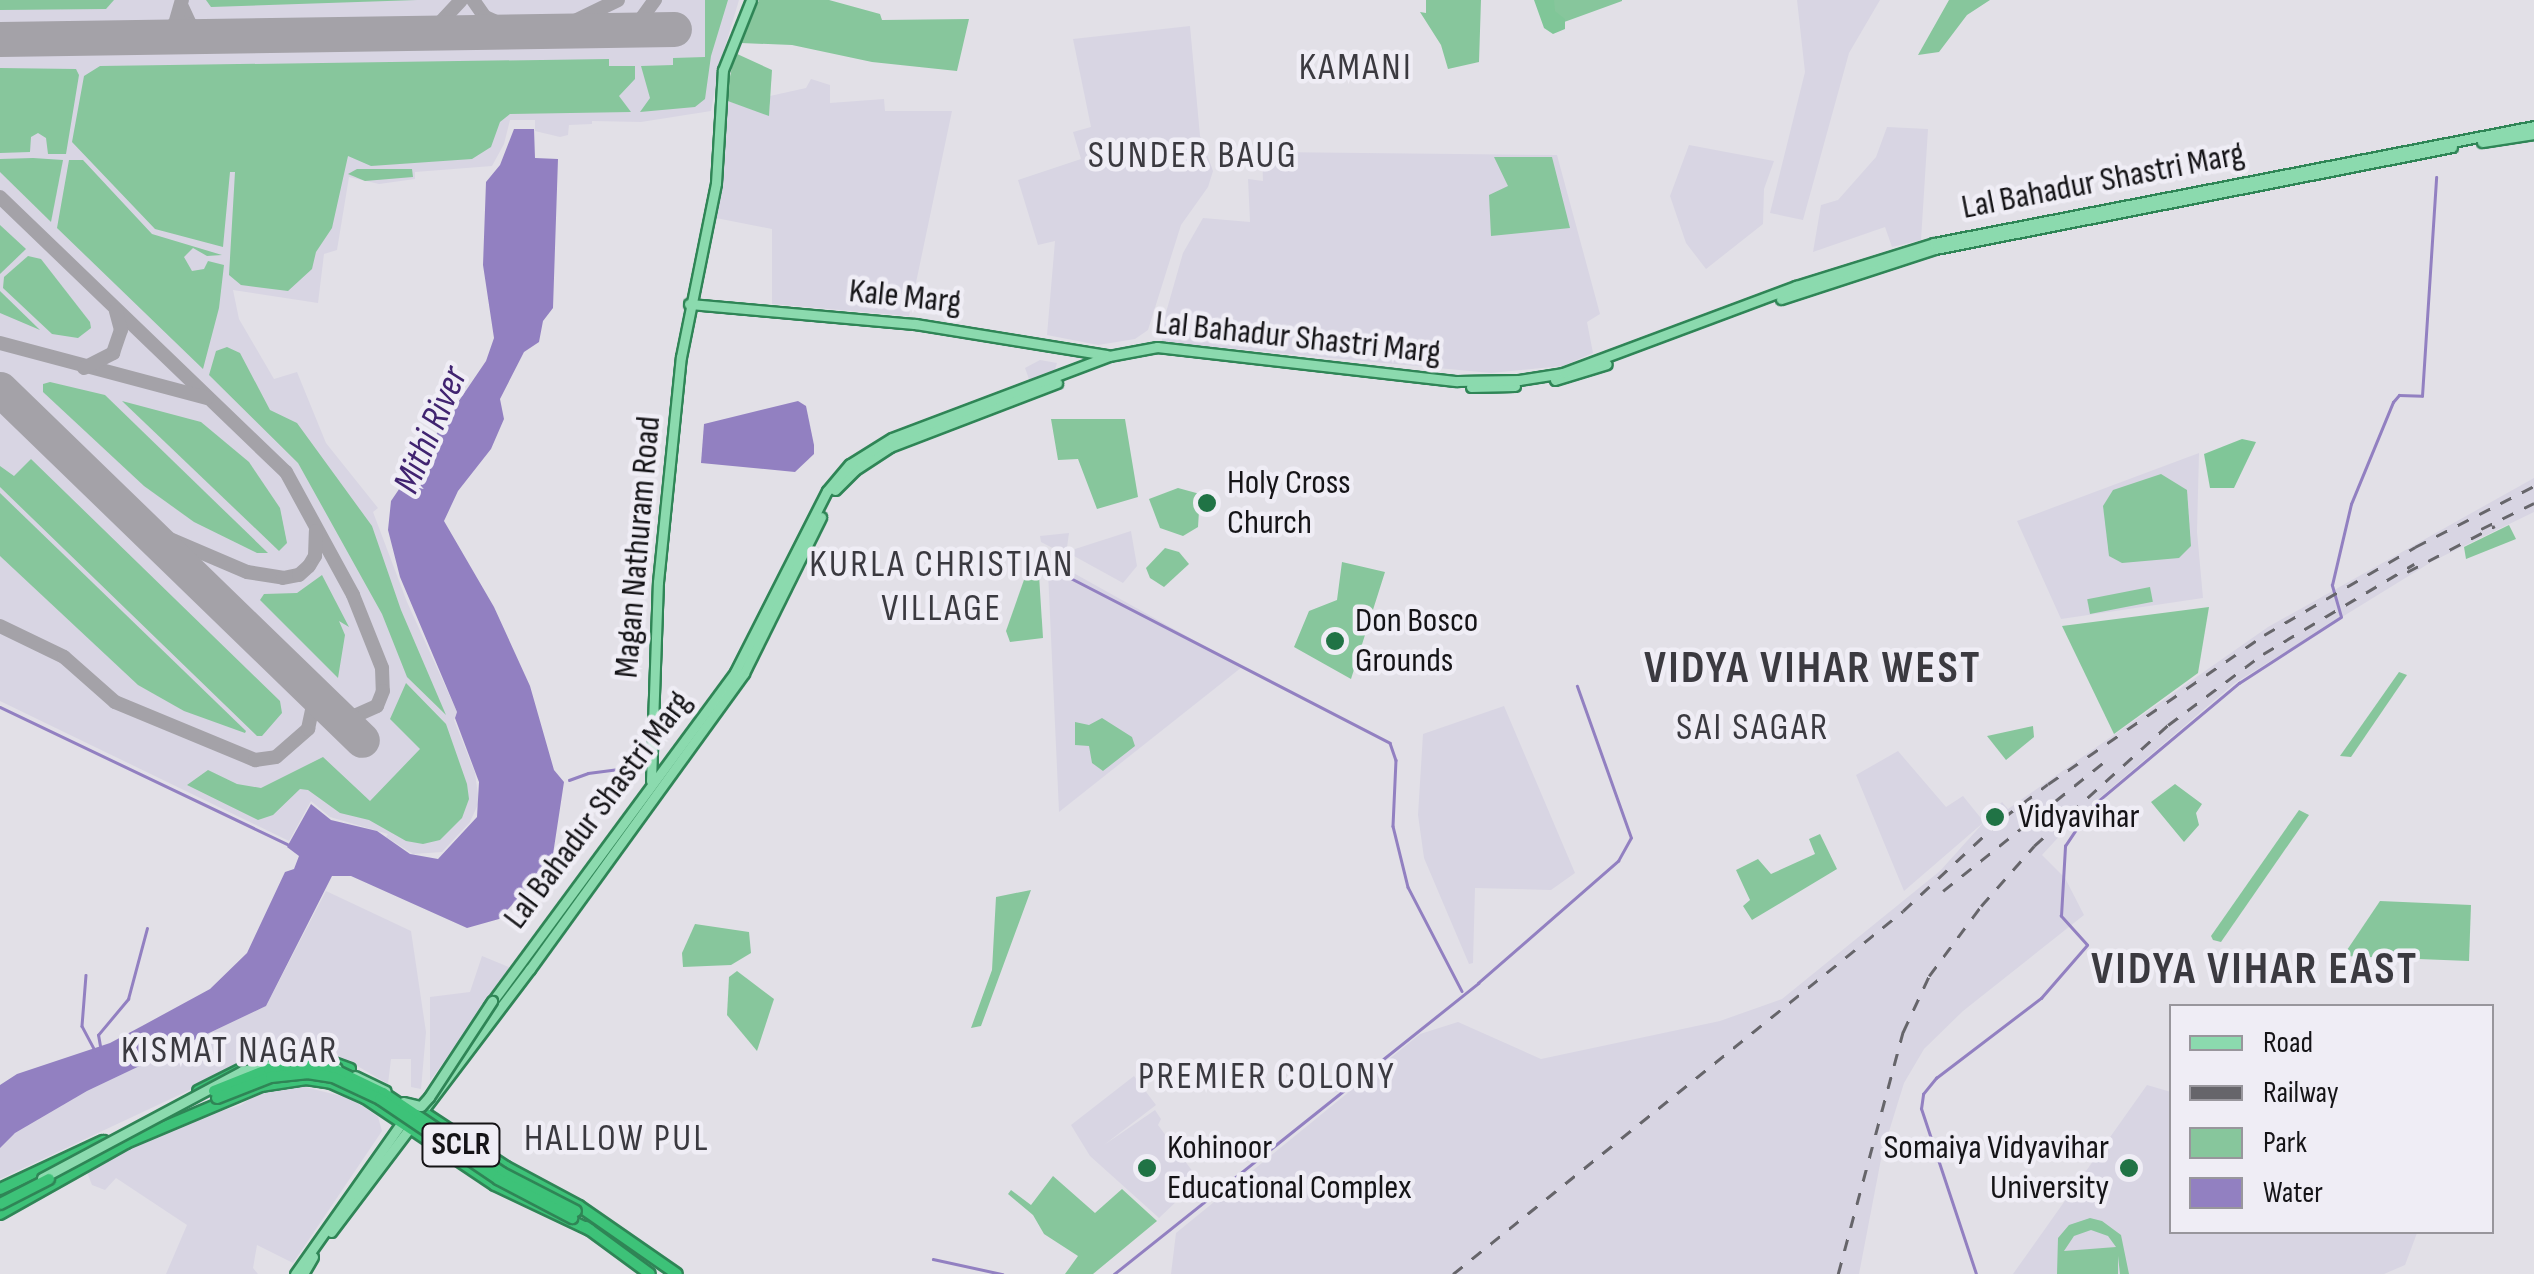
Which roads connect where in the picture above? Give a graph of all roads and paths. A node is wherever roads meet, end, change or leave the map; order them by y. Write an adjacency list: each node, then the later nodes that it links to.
1 (751, 0): 5 (main road, Magan Nathuram Road)
2 (2534, 126): 4 (main road, Lal Bahadur Shastri Marg)
3 (2534, 134): 4 (main road, Lal Bahadur Shastri Marg)
4 (2242, 186): 6 (main road, Lal Bahadur Shastri Marg)
5 (689, 304): 6 (main road, Kale Marg); 7 (main road, Magan Nathuram Road)
6 (1110, 358): 7 (main road, Lal Bahadur Shastri Marg)
7 (654, 787): 8 (main road, Lal Bahadur Shastri Marg); 14 (main road, Lal Bahadur Shastri Marg)
8 (492, 1001): 10 (main road, bridge); 14 (main road, Lal Bahadur Shastri Marg)
9 (325, 1059): 10 (highway); 11 (highway); 13 (highway)
10 (349, 1072): 12 (highway, SCLR, bridge); 23 (main road, bridge); 24 (highway, SCLR, bridge)
11 (320, 1081): 15 (highway); 16 (highway)
12 (215, 1095): 13 (highway, SCLR); 15 (highway, SCLR); 24 (highway, SCLR, bridge)
13 (170, 1109): 19 (highway, SCLR)
14 (419, 1109): 16 (main road, Lal Bahadur Shastri Marg); 18 (highway)
15 (176, 1121): 17 (highway, SCLR)
16 (402, 1128): 20 (highway); 22 (main road, Lal Bahadur Shastri Marg)
17 (126, 1142): 21 (highway); 23 (highway, SCLR)
18 (476, 1148): 20 (highway); 25 (highway)
19 (86, 1149): 21 (highway); 23 (highway, SCLR)
20 (464, 1164): 25 (highway)
21 (47, 1175): 23 (highway, bridge)
22 (355, 1193): 26 (main road, Lal Bahadur Shastri Marg); 27 (main road, Lal Bahadur Shastri Marg)
23 (1, 1202)
24 (574, 1215): 25 (highway, SCLR)
25 (593, 1224): 28 (highway, SCLR); 29 (highway, SCLR)
26 (295, 1274)
27 (303, 1274)
28 (650, 1274)
29 (677, 1274)

